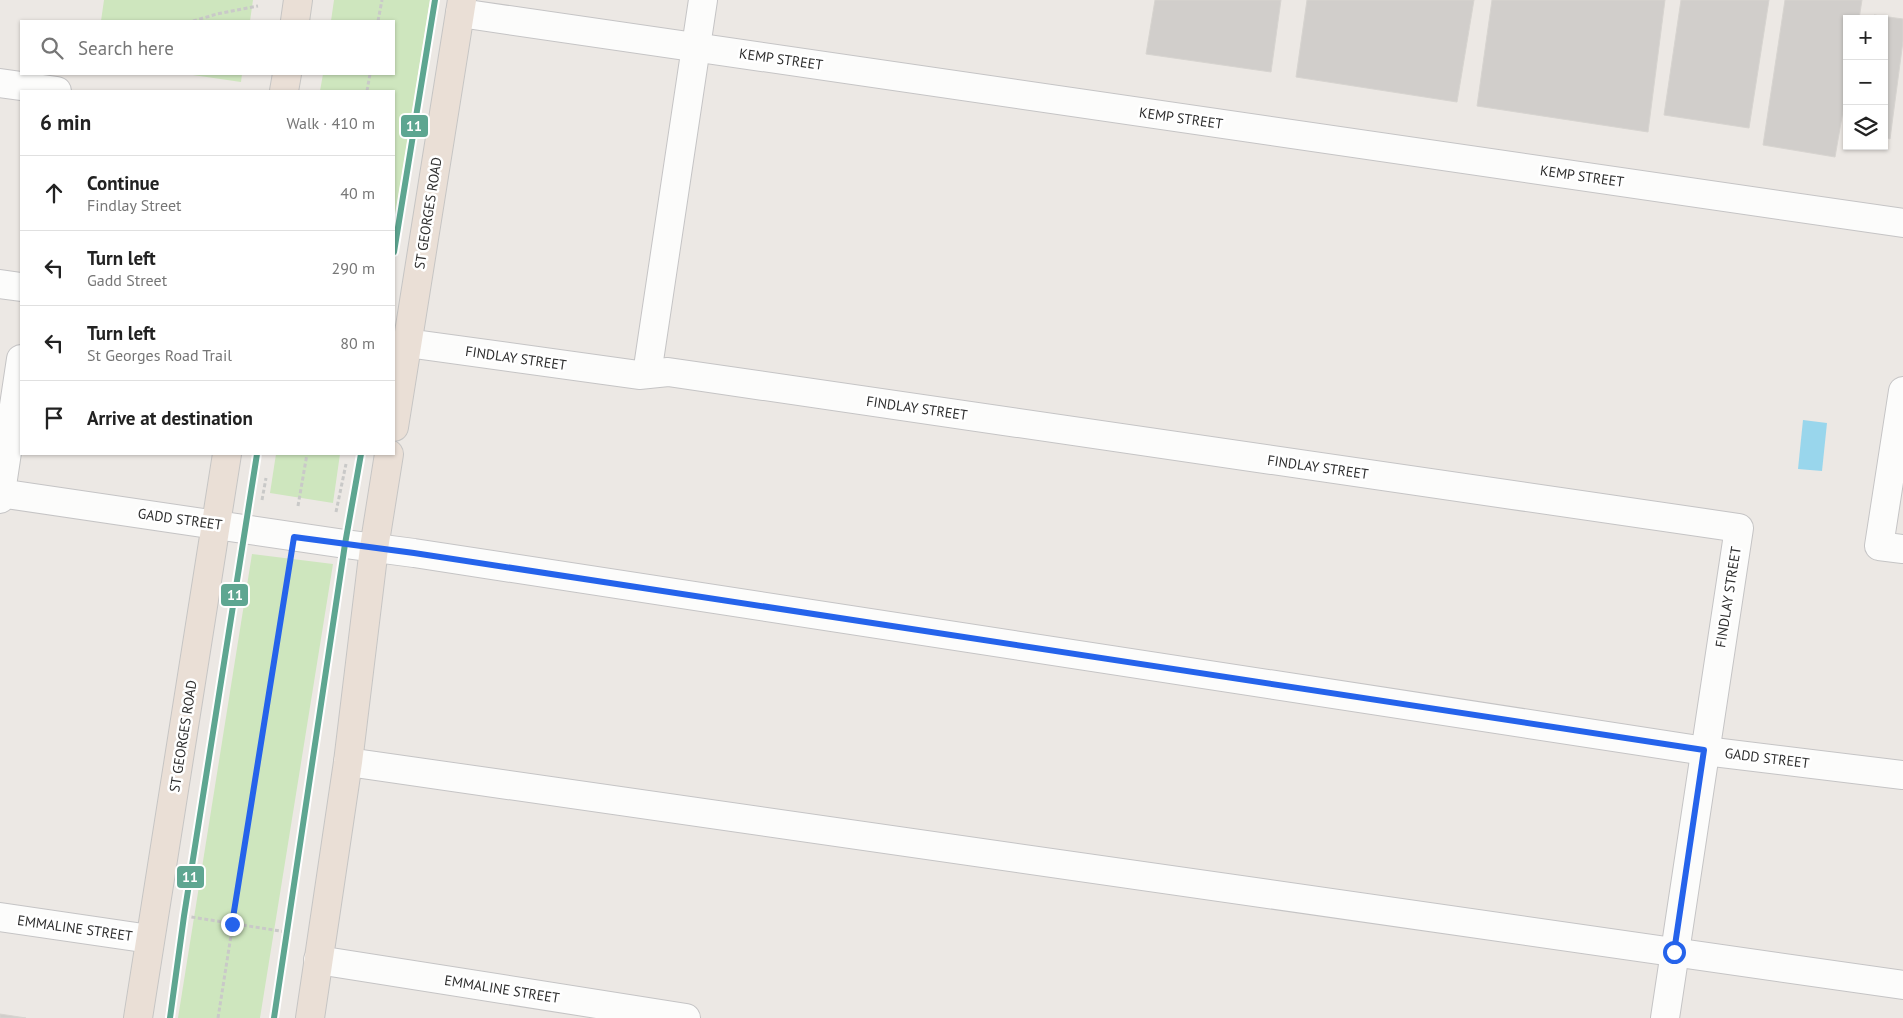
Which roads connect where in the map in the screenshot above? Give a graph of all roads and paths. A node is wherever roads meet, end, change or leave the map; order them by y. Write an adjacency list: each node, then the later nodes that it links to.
1 (298, 0): 7 (highway)
2 (382, 0): 8 (path)
3 (703, 0): 9 (street)
4 (258, 6): 6 (path)
5 (461, 6): 9 (street, KEMP STREET); 19 (highway, ST GEORGES ROAD)
6 (197, 20)
7 (295, 20)
8 (378, 20)
9 (697, 47): 16 (street, KEMP STREET); 21 (street)
10 (287, 75): 14 (highway)
11 (370, 75): 15 (path)
12 (0, 83): 13 (street)
13 (50, 90)
14 (284, 90)
15 (367, 90)
16 (1903, 223)
17 (0, 284): 18 (street)
18 (20, 287)
19 (407, 343): 21 (street, FINDLAY STREET); 23 (highway, ST GEORGES ROAD)
20 (20, 365): 29 (street)
21 (647, 374): 36 (street, FINDLAY STREET)
22 (1903, 391): 35 (street)
23 (395, 420)
24 (228, 455): 32 (highway, ST GEORGES ROAD)
25 (307, 455): 33 (path)
26 (389, 455): 34 (highway)
27 (346, 464): 31 (path)
28 (266, 478): 30 (path)
29 (0, 495): 32 (street, GADD STREET)
30 (262, 500)
31 (336, 512)
32 (217, 525): 33 (street, GADD STREET); 39 (highway, ST GEORGES ROAD)
33 (294, 537): 34 (street, GADD STREET); 41 (path)
34 (374, 548): 36 (street, GADD STREET); 37 (highway)
35 (1903, 549)
36 (1704, 750): 38 (street, GADD STREET); 44 (street, FINDLAY STREET)
37 (348, 762): 43 (highway); 44 (street)
38 (1903, 775)
39 (155, 912): 41 (path); 42 (highway, ST GEORGES ROAD)
40 (0, 917): 42 (street, EMMALINE STREET)
41 (232, 924): 43 (path); 47 (path)
42 (150, 939): 46 (highway, ST GEORGES ROAD)
43 (321, 949): 48 (highway); 49 (street, EMMALINE STREET)
44 (1674, 952): 45 (street); 50 (street, FINDLAY STREET)
45 (1903, 986)
46 (138, 1018)
47 (218, 1018)
48 (310, 1018)
49 (686, 1018)
50 (1665, 1018)

